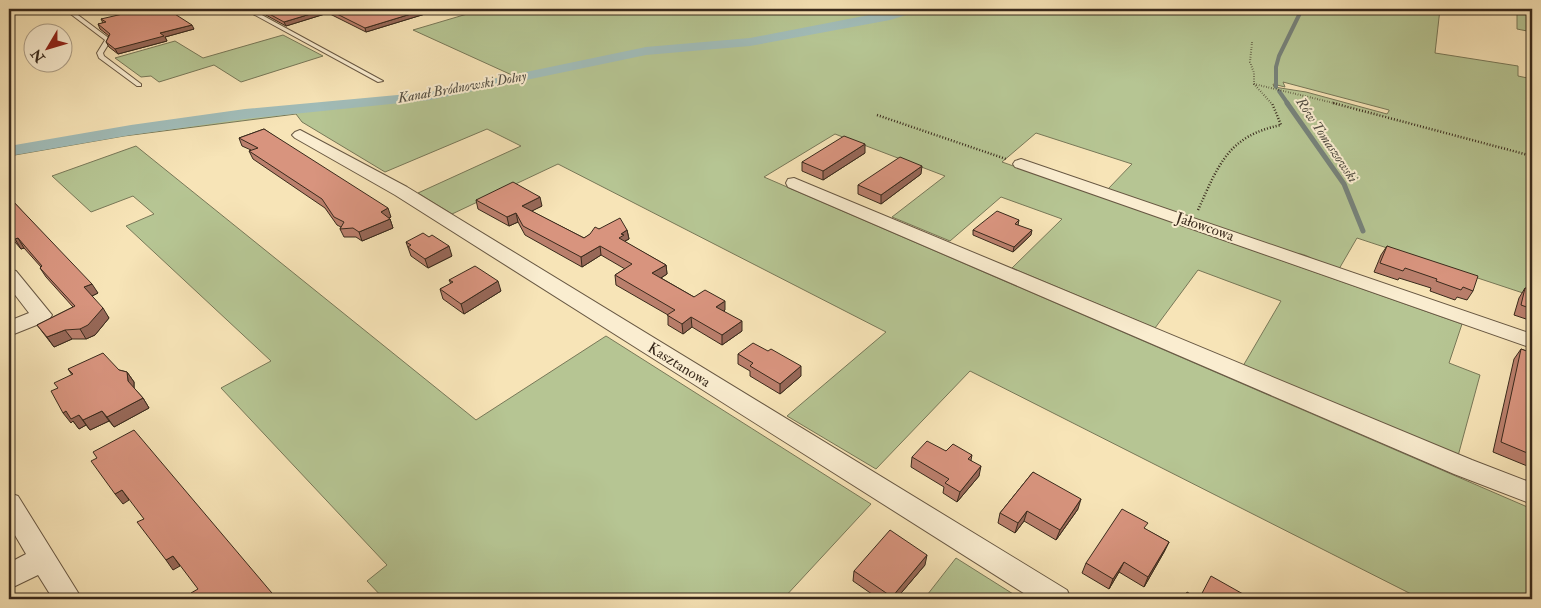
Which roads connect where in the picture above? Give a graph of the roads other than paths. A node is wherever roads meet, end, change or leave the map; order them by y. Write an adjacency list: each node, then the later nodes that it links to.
1 (67, 9): 4 (lane)
2 (247, 9): 3 (lane)
3 (380, 81)
4 (138, 85)
5 (300, 135): 16 (street, Kasztanowa)
6 (1021, 164): 10 (street, Jałowcowa)
7 (794, 183): 11 (street)
8 (9, 275): 9 (street)
9 (9, 330)
10 (1532, 341)
11 (1532, 494)
12 (9, 503): 13 (street)
13 (42, 558): 14 (street); 15 (street)
14 (9, 577)
15 (68, 599)
16 (1057, 599)

